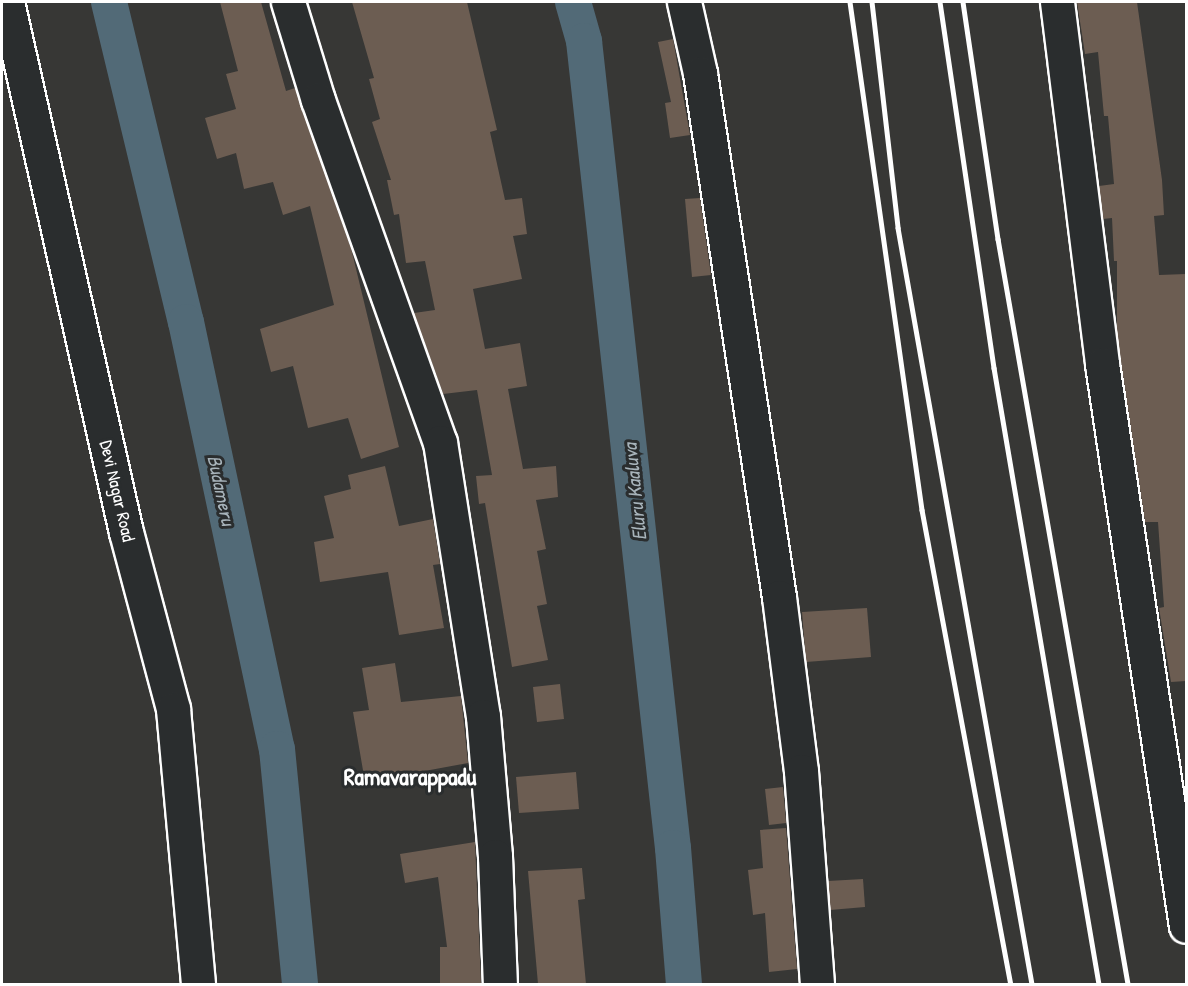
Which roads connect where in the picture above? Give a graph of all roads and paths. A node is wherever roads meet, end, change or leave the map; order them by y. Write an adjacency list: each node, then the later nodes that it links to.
1 (7, 2): 6 (street, Devi Nagar Road)
2 (288, 2): 7 (street)
3 (684, 2): 8 (street)
4 (1057, 2): 5 (street)
5 (1186, 926)
6 (198, 984)
7 (500, 984)
8 (817, 984)

